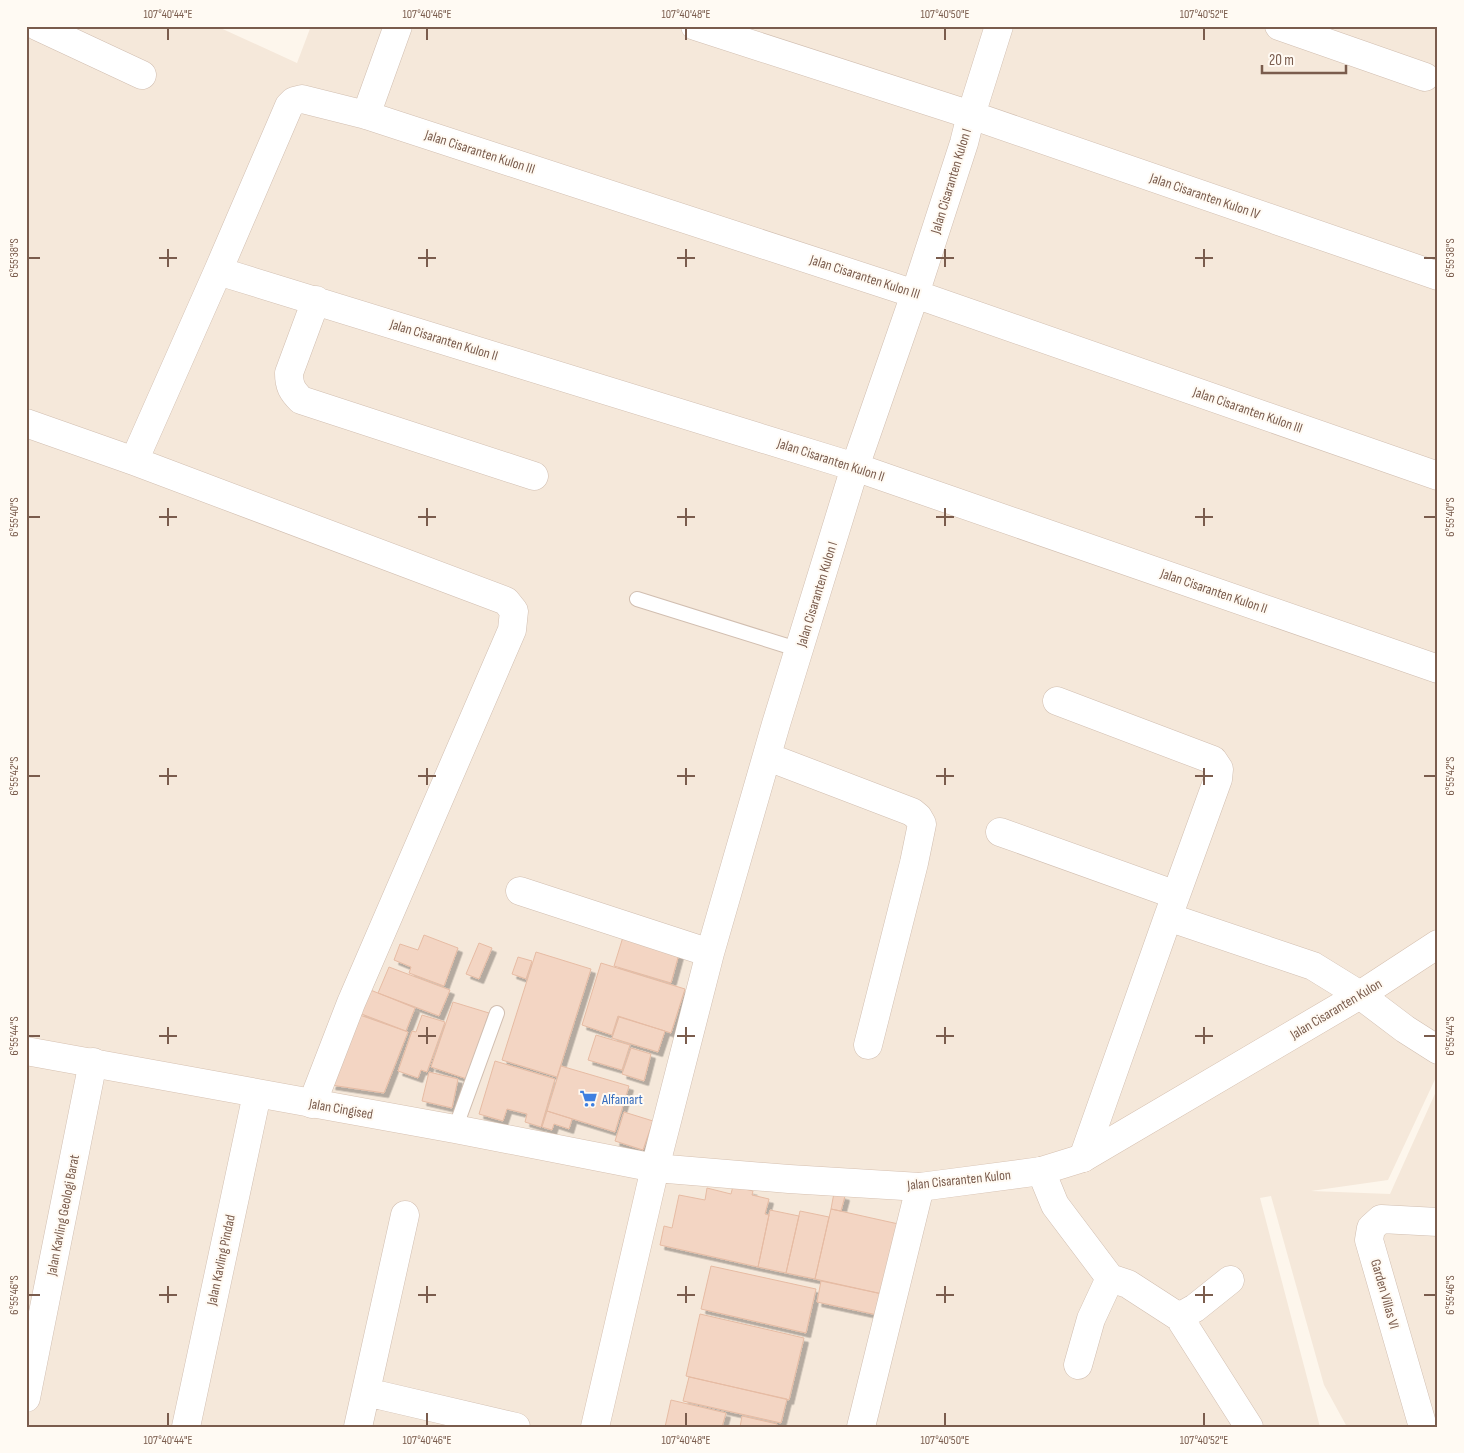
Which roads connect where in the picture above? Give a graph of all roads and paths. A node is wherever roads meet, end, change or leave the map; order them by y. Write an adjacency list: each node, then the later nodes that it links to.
1 (37, 26): 6 (street)
2 (398, 26): 8 (street)
3 (696, 26): 9 (street, Jalan Cisaranten Kulon IV)
4 (999, 26): 9 (street, Jalan Cisaranten Kulon I)
5 (1279, 26): 7 (street)
6 (142, 74)
7 (1425, 77)
8 (366, 115): 10 (street, Jalan Cisaranten Kulon III); 12 (street, Jalan Cisaranten Kulon III)
9 (971, 115): 11 (street, Jalan Cisaranten Kulon IV); 12 (street, Jalan Cisaranten Kulon I)
10 (218, 271): 13 (street, Jalan Cisaranten Kulon II); 15 (street)
11 (1438, 276)
12 (915, 294): 16 (street, Jalan Cisaranten Kulon I); 18 (street, Jalan Cisaranten Kulon III)
13 (316, 300): 16 (street, Jalan Cisaranten Kulon II); 17 (street)
14 (26, 423): 15 (street)
15 (134, 461): 36 (street)
16 (855, 467): 20 (street, Jalan Cisaranten Kulon I); 21 (street, Jalan Cisaranten Kulon II)
17 (534, 476)
18 (1438, 476)
19 (637, 599): 20 (lane)
20 (800, 650): 23 (street, Jalan Cisaranten Kulon I)
21 (1438, 669)
22 (1057, 701): 26 (street)
23 (768, 757): 28 (street, Jalan Cisaranten Kulon I); 31 (street)
24 (1000, 832): 26 (street)
25 (520, 891): 28 (street)
26 (1172, 906): 29 (street); 38 (street)
27 (1438, 944): 29 (street, Jalan Cisaranten Kulon)
28 (710, 953): 39 (street, Jalan Cisaranten Kulon I)
29 (1360, 996): 32 (street); 38 (street, Jalan Cisaranten Kulon)
30 (497, 1013): 37 (lane)
31 (868, 1045)
32 (1438, 1050)
33 (26, 1051): 34 (street, Jalan Cingised)
34 (92, 1062): 35 (street, Jalan Cingised); 49 (street, Jalan Kavling Geologi Barat)
35 (257, 1094): 36 (street, Jalan Cingised); 51 (street, Jalan Kavling Pindad)
36 (312, 1104): 37 (street, Jalan Cingised)
37 (455, 1129): 39 (street, Jalan Cingised)
38 (1083, 1158): 40 (street, Jalan Cisaranten Kulon)
39 (655, 1168): 41 (street, Jalan Cisaranten Kulon); 54 (street)
40 (1041, 1171): 41 (street, Jalan Cisaranten Kulon); 44 (street)
41 (920, 1187): 55 (street)
42 (405, 1215): 48 (street)
43 (1438, 1222): 50 (street, Garden Villas VI)
44 (1110, 1278): 46 (street); 47 (street)
45 (1230, 1280): 46 (street)
46 (1179, 1317): 56 (street)
47 (1078, 1365)
48 (366, 1392): 52 (street); 53 (street)
49 (26, 1398)
50 (1428, 1424)
51 (186, 1427)
52 (358, 1427)
53 (516, 1427)
54 (595, 1427)
55 (862, 1427)
56 (1249, 1427)

